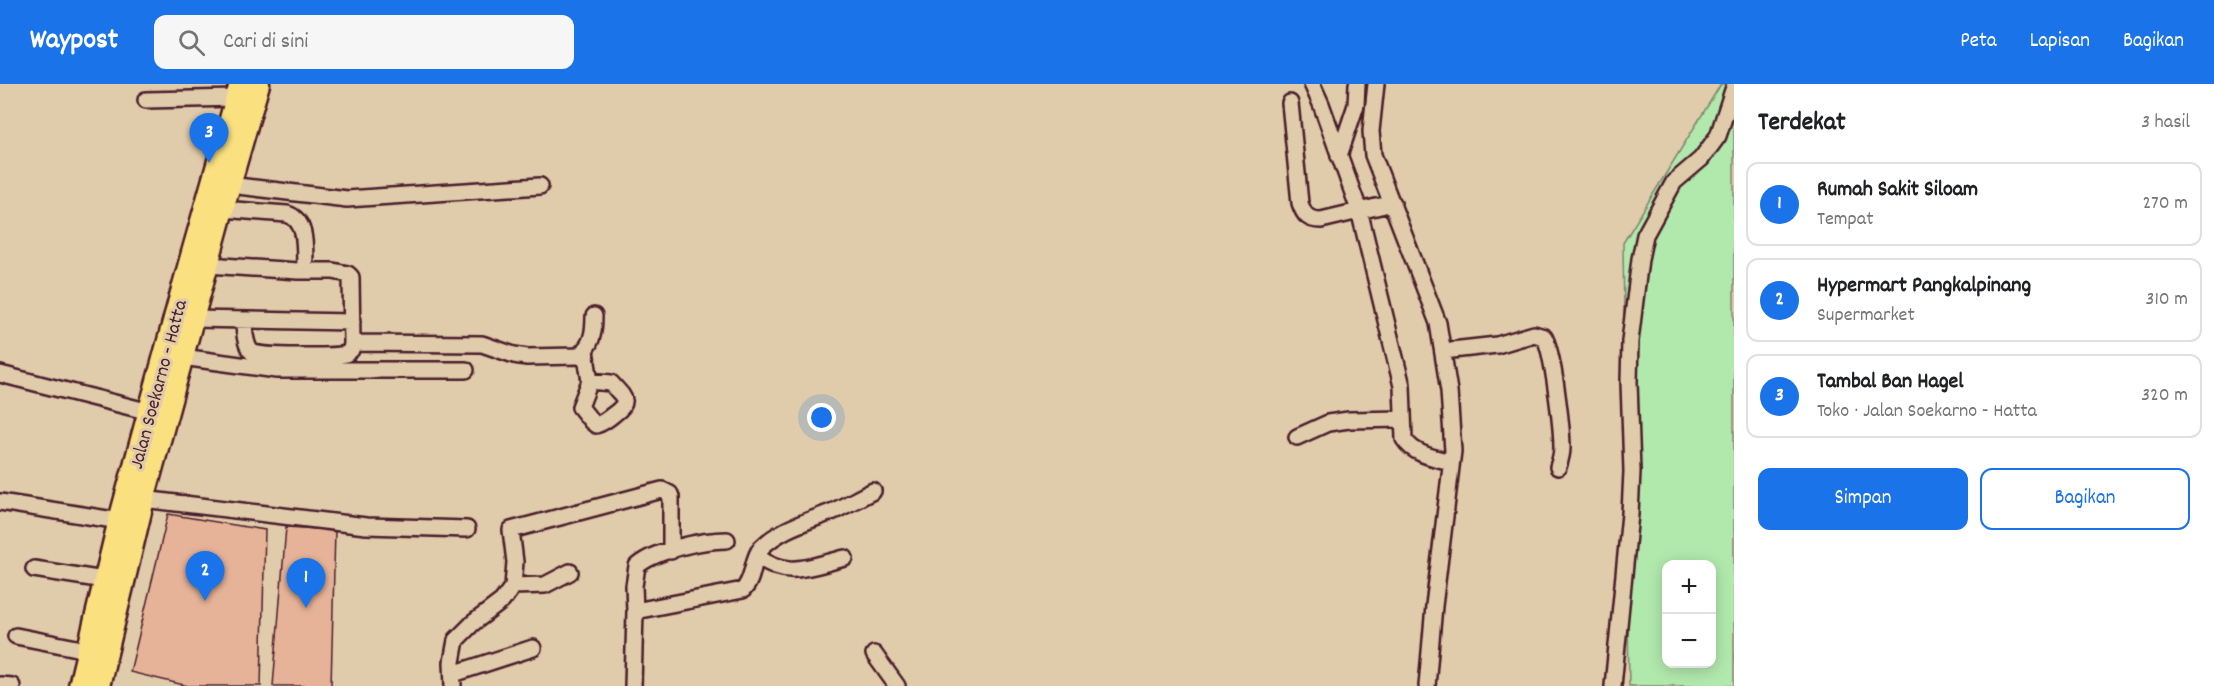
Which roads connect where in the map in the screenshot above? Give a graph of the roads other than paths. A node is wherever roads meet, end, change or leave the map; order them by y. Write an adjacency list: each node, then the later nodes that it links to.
1 (258, 84): 10 (highway, Jalan Soekarno - Hatta)
2 (1312, 84): 9 (street)
3 (1357, 84): 9 (street)
4 (1376, 84): 12 (street)
5 (1734, 87): 59 (street)
6 (239, 91): 7 (street); 15 (highway, Jalan Soekarno - Hatta)
7 (146, 100)
8 (1290, 103): 14 (street)
9 (1339, 156): 14 (street)
10 (229, 185): 11 (street); 13 (highway, Jalan Soekarno - Hatta)
11 (540, 186)
12 (1393, 203): 14 (street); 23 (street)
13 (222, 209): 15 (highway, Jalan Soekarno - Hatta); 16 (street)
14 (1359, 210): 29 (street)
15 (199, 262): 16 (street); 18 (highway, Jalan Soekarno - Hatta); 28 (highway, Jalan Soekarno - Hatta)
16 (305, 271): 20 (street)
17 (594, 316): 22 (street)
18 (191, 319): 19 (street); 24 (highway, Jalan Soekarno - Hatta)
19 (244, 320): 20 (street); 21 (street)
20 (352, 322): 21 (street)
21 (352, 343): 22 (street)
22 (585, 351): 27 (street)
23 (1443, 351): 31 (street); 32 (street)
24 (182, 357): 25 (street); 34 (highway, Jalan Soekarno - Hatta)
25 (466, 370)
26 (0, 374): 28 (street)
27 (590, 381)
28 (150, 412): 36 (highway, Jalan Soekarno - Hatta)
29 (1403, 419): 30 (street); 31 (street)
30 (1297, 437)
31 (1451, 462): 58 (street)
32 (1558, 467)
33 (873, 491): 40 (street)
34 (143, 499): 37 (street); 55 (highway, Jalan Soekarno - Hatta)
35 (0, 502): 36 (street)
36 (120, 521): 44 (highway, Jalan Soekarno - Hatta)
37 (467, 529)
38 (727, 540): 39 (street)
39 (671, 551): 45 (street); 46 (street)
40 (757, 555): 41 (street); 46 (street)
41 (845, 558)
42 (34, 569): 44 (street)
43 (570, 572): 45 (street)
44 (104, 580): 49 (highway, Jalan Soekarno - Hatta)
45 (513, 586): 51 (street)
46 (635, 611): 56 (street)
47 (16, 636): 49 (street)
48 (533, 648): 51 (street)
49 (87, 650): 54 (highway, Jalan Soekarno - Hatta)
50 (874, 654): 57 (street)
51 (453, 680)
52 (0, 685): 53 (street)
53 (12, 686)
54 (80, 686)
55 (98, 686)
56 (633, 686)
57 (897, 686)
58 (1426, 686)
59 (1612, 686)

